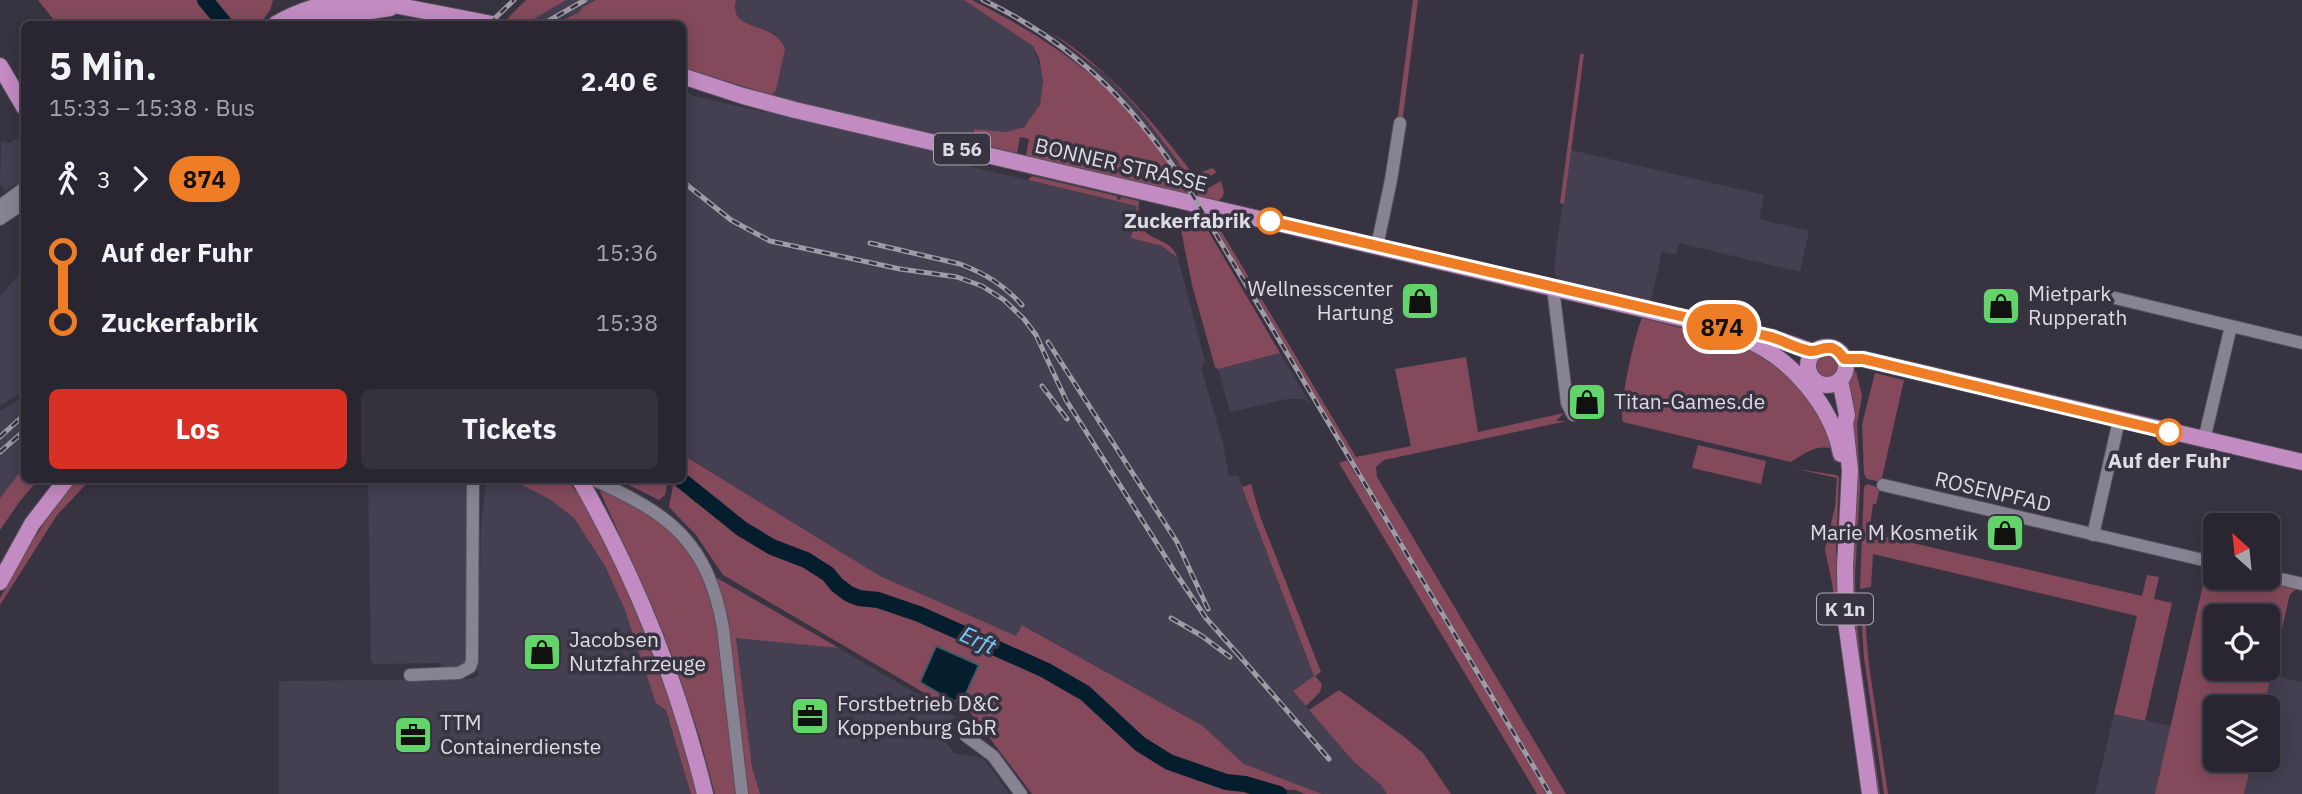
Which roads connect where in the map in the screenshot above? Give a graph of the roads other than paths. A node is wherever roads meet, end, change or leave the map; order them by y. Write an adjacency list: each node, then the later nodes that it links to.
1 (357, 0): 3 (main road)
2 (375, 5): 3 (main road); 6 (main road); 7 (main road)
3 (328, 11): 4 (main road)
4 (299, 13): 5 (main road)
5 (282, 21)
6 (365, 21)
7 (477, 21)
8 (0, 66): 10 (main road)
9 (686, 77): 16 (main road, BONNER STRASSE / B 56)
10 (21, 102)
11 (1400, 122): 16 (street)
12 (21, 190): 14 (street)
13 (21, 205): 15 (street)
14 (0, 206)
15 (0, 219)
16 (1377, 246): 17 (main road, BONNER STRASSE / B 56)
17 (1553, 288): 19 (main road, B 56); 24 (street)
18 (2111, 297): 20 (street)
19 (1704, 322): 22 (main road, B 56); 35 (main road, K 1n)
20 (2231, 326): 21 (street); 26 (street)
21 (2302, 343)
22 (1811, 357): 23 (main road); 23 (main road)
23 (1839, 374): 25 (main road); 35 (main road, K 1n)
24 (1573, 415)
25 (2119, 420): 26 (main road); 33 (street)
26 (2204, 440): 27 (main road)
27 (2302, 462)
28 (64, 483): 37 (main road)
29 (472, 483): 39 (street)
30 (582, 483): 41 (main road)
31 (600, 483): 42 (street)
32 (1883, 485): 33 (street, ROSENPFAD)
33 (2093, 535): 34 (street, ROSENPFAD)
34 (2203, 560)
35 (1845, 567): 44 (main road, K 1n)
36 (2280, 579): 38 (street)
37 (0, 582)
38 (2302, 584)
39 (410, 675)
40 (966, 736): 43 (street)
41 (705, 794)
42 (742, 794)
43 (1021, 794)
44 (1870, 794)

